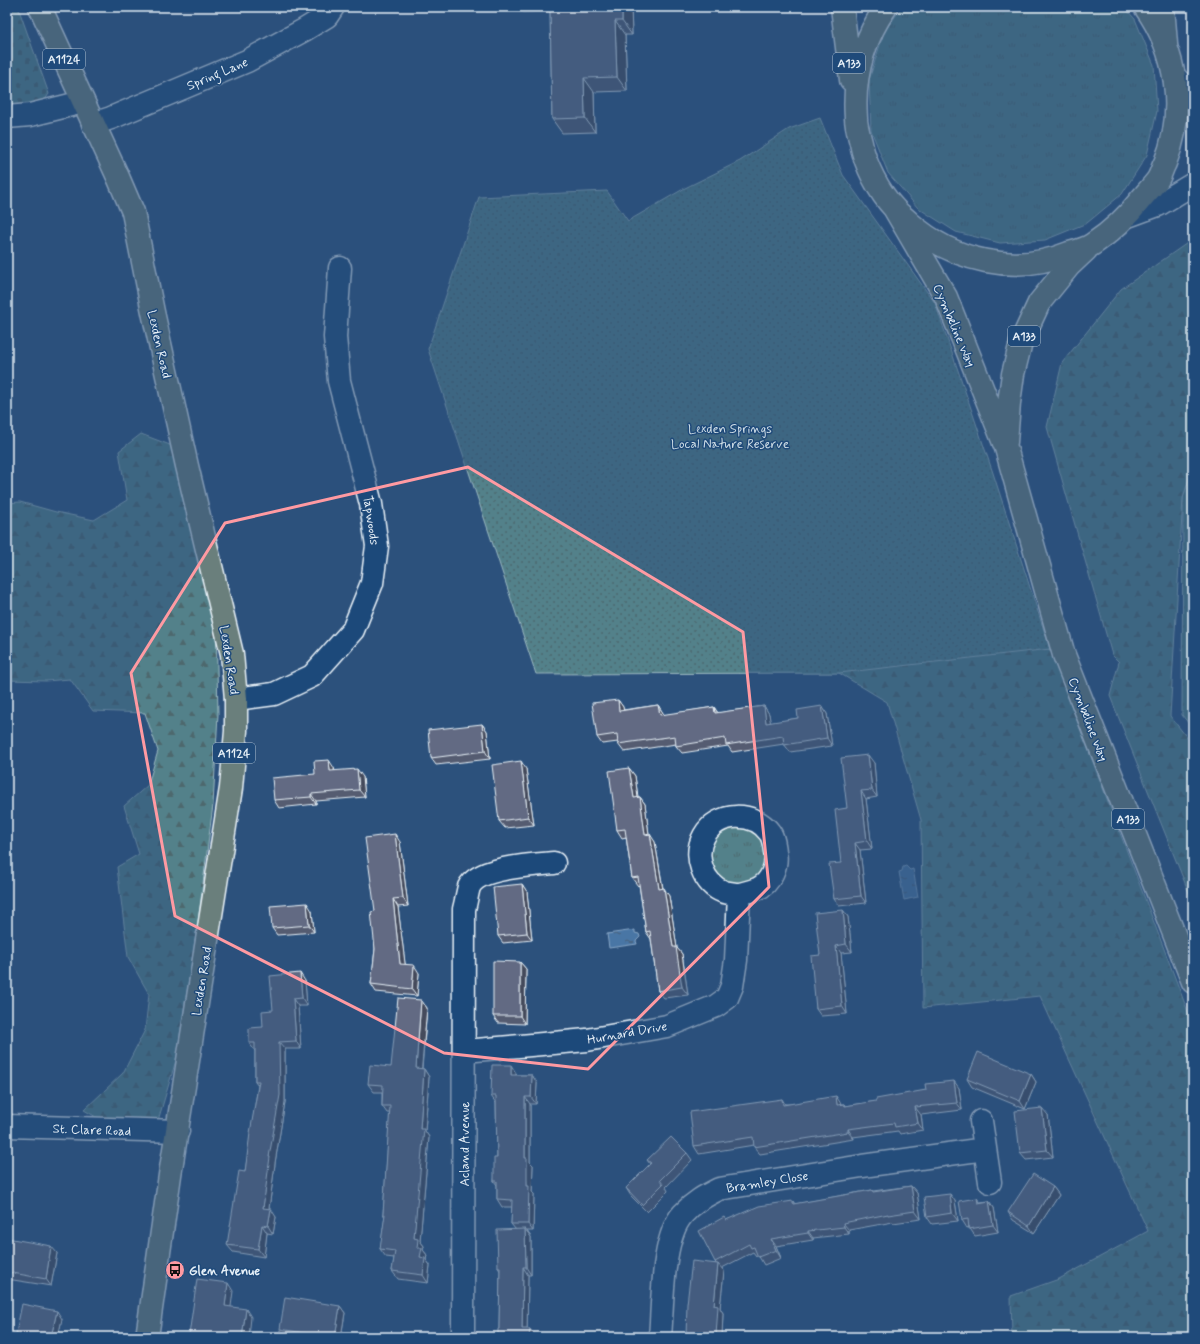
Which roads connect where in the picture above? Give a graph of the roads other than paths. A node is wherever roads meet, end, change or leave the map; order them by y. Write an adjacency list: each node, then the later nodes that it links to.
1 (40, 7): 10 (main road, Lexden Road / A1124)
2 (333, 7): 13 (street, Spring Lane)
3 (842, 7): 12 (main road, A133)
4 (886, 7): 12 (main road)
5 (1145, 7): 7 (main road)
6 (1163, 7): 7 (main road)
7 (1166, 44): 8 (main road)
8 (1175, 77): 9 (street); 16 (main road)
9 (1193, 96)
10 (83, 102): 11 (street); 13 (main road, Lexden Road / A1124)
11 (7, 117)
12 (856, 119): 15 (main road)
13 (93, 124): 20 (main road, Lexden Road / A1124)
14 (1193, 184): 16 (street)
15 (894, 208): 17 (main road); 19 (main road, Cymbeline Way / A133)
16 (1128, 216): 17 (main road)
17 (1092, 245): 19 (main road, Cymbeline Way / A133)
18 (340, 268): 20 (street, Tapwoods)
19 (1006, 448): 23 (main road, Cymbeline Way / A133)
20 (236, 699): 27 (main road, Lexden Road / A1124)
21 (554, 863): 24 (street, Acland Avenue)
22 (739, 894): 24 (street, Hurnard Drive)
23 (1193, 982)
24 (465, 1051): 31 (street, Acland Avenue)
25 (981, 1121): 28 (street)
26 (7, 1126): 27 (street, St. Clare Road)
27 (178, 1131): 30 (main road, Lexden Road / A1124)
28 (985, 1149): 29 (street); 32 (street, Bramley Close)
29 (990, 1182)
30 (146, 1337)
31 (463, 1337)
32 (660, 1337)

